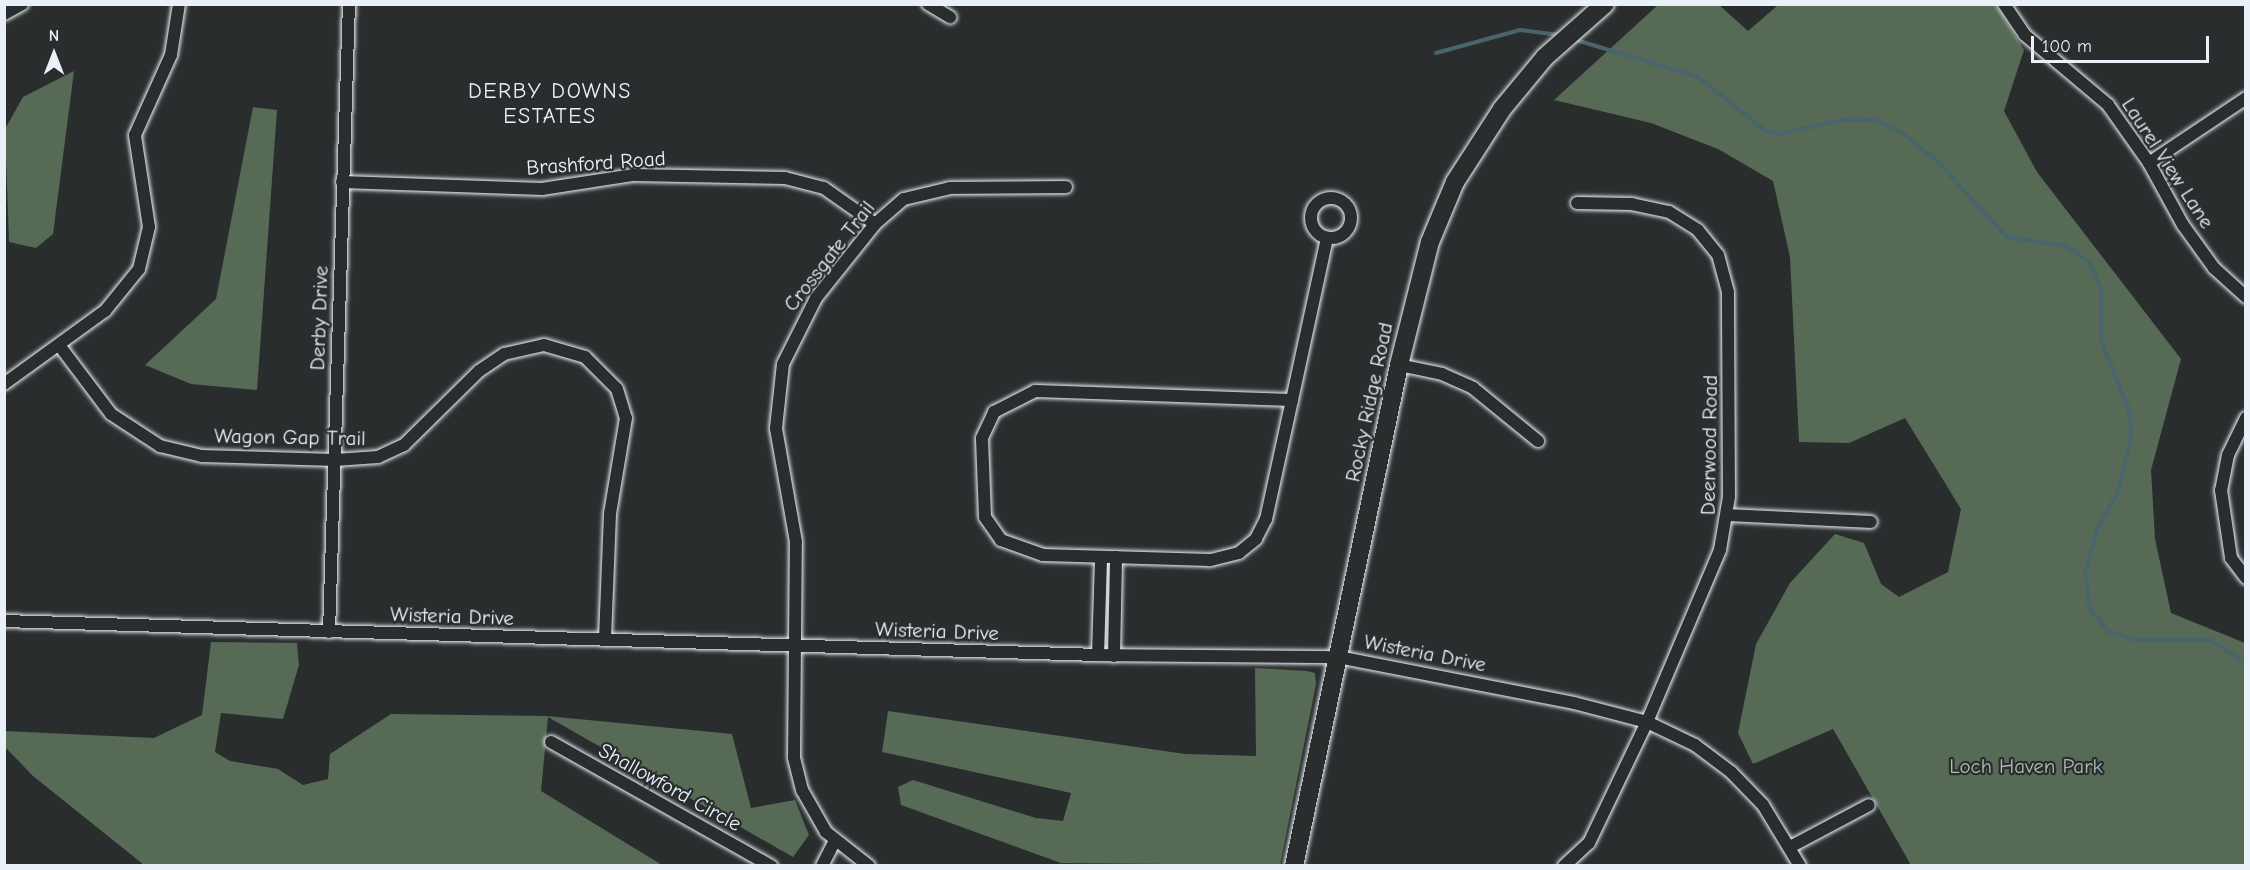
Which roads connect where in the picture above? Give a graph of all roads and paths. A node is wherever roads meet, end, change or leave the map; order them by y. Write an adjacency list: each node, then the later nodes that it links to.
1 (22, 4): 7 (street)
2 (179, 4): 17 (street)
3 (349, 4): 11 (street, Derby Drive)
4 (928, 4): 8 (street)
5 (2004, 4): 10 (street, Laurel View Lane)
6 (1604, 5): 18 (main road, Rocky Ridge Road)
7 (4, 14)
8 (950, 17)
9 (2246, 98): 10 (street)
10 (2149, 163): 16 (street, Laurel View Lane)
11 (342, 182): 14 (street, Brashford Road); 23 (street, Derby Drive)
12 (1066, 187): 14 (street, Crossgate Trail)
13 (1577, 203): 24 (street, Deerwood Road)
14 (875, 224): 32 (street, Crossgate Trail)
15 (1327, 238): 20 (street)
16 (2246, 297)
17 (59, 345): 19 (street); 23 (street, Wagon Gap Trail)
18 (1399, 365): 22 (street); 35 (main road, Rocky Ridge Road)
19 (4, 384)
20 (1292, 400): 26 (street); 27 (street)
21 (2246, 418): 28 (street)
22 (1538, 441)
23 (335, 460): 30 (street, Derby Drive); 31 (street, Wagon Gap Trail)
24 (1728, 514): 25 (street); 36 (street, Deerwood Road)
25 (1871, 522)
26 (1101, 557): 27 (street); 33 (street)
27 (1116, 557): 34 (street)
28 (2246, 578)
29 (4, 621): 30 (street, Wisteria Drive)
30 (329, 632): 31 (street, Wisteria Drive)
31 (605, 640): 32 (street, Wisteria Drive)
32 (795, 645): 33 (street, Wisteria Drive); 39 (street, Crossgate Trail)
33 (1098, 655): 34 (street, Wisteria Drive)
34 (1114, 656): 35 (street, Wisteria Drive)
35 (1338, 657): 36 (street, Wisteria Drive); 44 (main road, Rocky Ridge Road)
36 (1647, 722): 40 (street, Wisteria Drive); 45 (street, Deerwood Road)
37 (551, 742): 41 (street, Shallowford Circle)
38 (1869, 805): 40 (street)
39 (834, 842): 42 (street); 43 (street)
40 (1790, 847): 46 (street, Wisteria Drive)
41 (771, 866)
42 (822, 866)
43 (869, 866)
44 (1294, 866)
45 (1564, 866)
46 (1800, 866)

